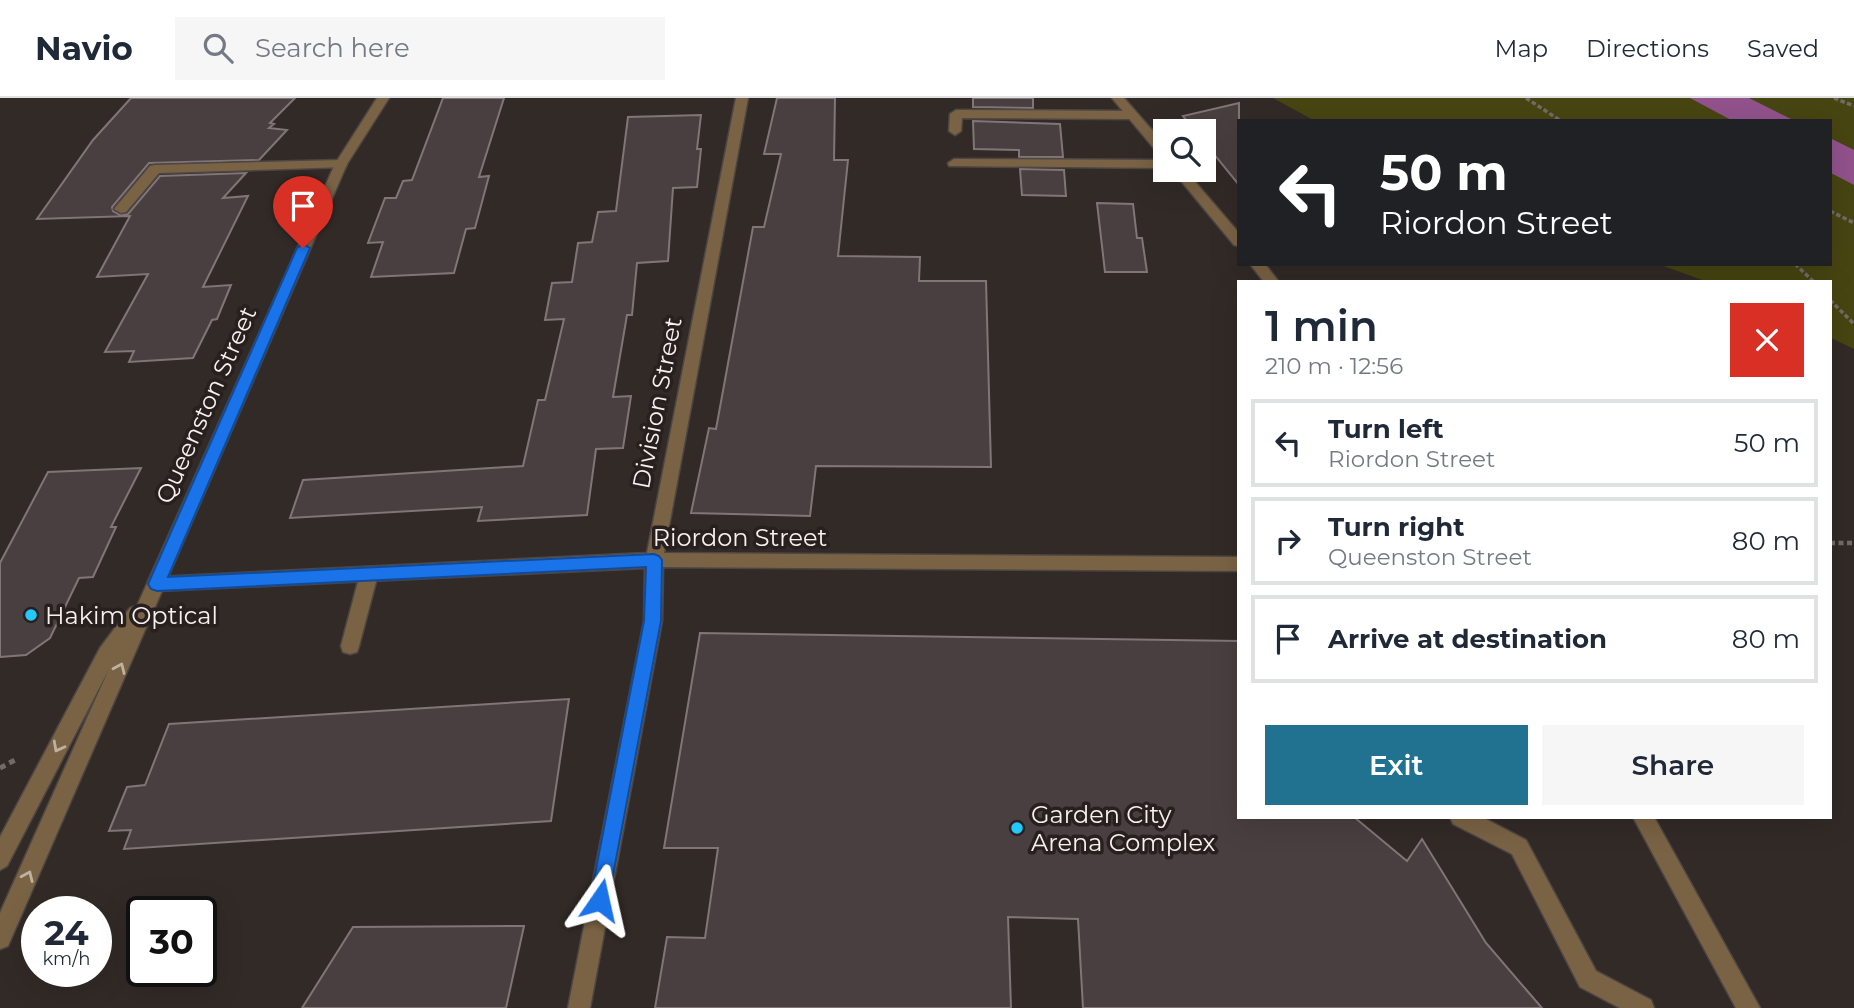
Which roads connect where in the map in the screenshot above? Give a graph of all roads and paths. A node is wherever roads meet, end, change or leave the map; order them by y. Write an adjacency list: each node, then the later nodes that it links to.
1 (383, 98): 12 (street, Queenston Street)
2 (742, 98): 27 (street, Division Street)
3 (1118, 98): 7 (street)
4 (1526, 98): 8 (path)
5 (1834, 98): 6 (path)
6 (1854, 106)
7 (1132, 115): 9 (street); 10 (street)
8 (1558, 119)
9 (955, 131)
10 (1153, 140)
11 (954, 163): 13 (street)
12 (341, 164): 15 (street); 30 (street, Queenston Street)
13 (1153, 164)
14 (1188, 182): 18 (street)
15 (121, 209)
16 (1832, 212): 17 (path)
17 (1854, 223)
18 (1237, 240)
19 (1259, 266): 21 (street)
20 (1797, 266): 22 (path)
21 (1270, 280)
22 (1812, 280)
23 (1832, 302): 24 (path)
24 (1854, 324)
25 (1832, 543): 26 (path)
26 (1854, 543)
27 (654, 560): 28 (street, Riordon Street); 29 (street, Riordon Street); 36 (street, Division Street)
28 (1237, 564)
29 (369, 574): 30 (street, Riordon Street); 31 (street)
30 (157, 584): 34 (street, Queenston Street, one-way to 34); 35 (street, Queenston Street, one-way to 30)
31 (350, 646)
32 (1464, 819): 37 (street)
33 (1644, 819): 38 (street)
34 (0, 859)
35 (0, 938)
36 (579, 1008)
37 (1643, 1008)
38 (1749, 1008)

